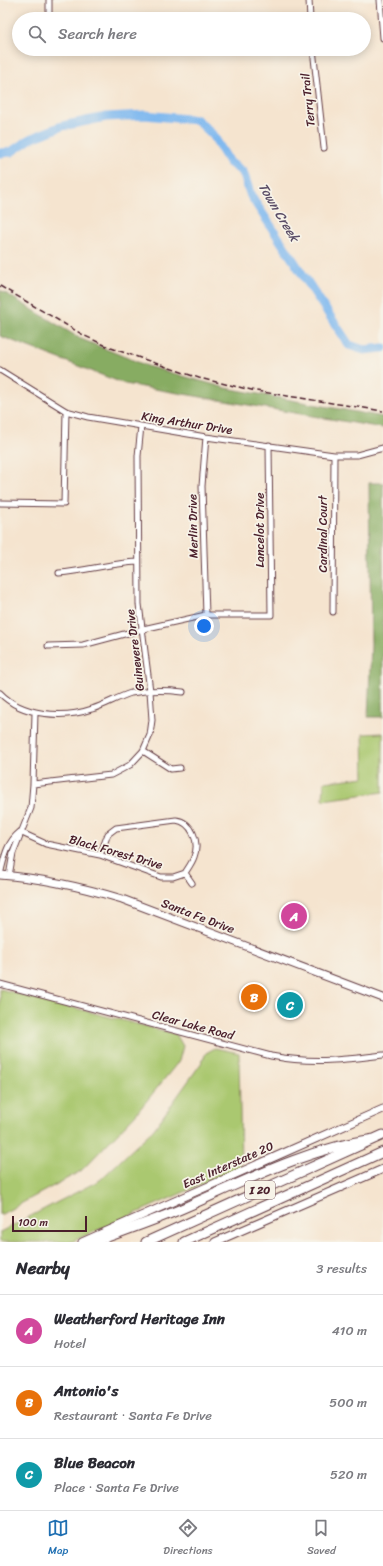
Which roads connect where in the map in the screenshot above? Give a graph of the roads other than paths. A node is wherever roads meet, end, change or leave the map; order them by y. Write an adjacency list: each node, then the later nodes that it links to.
1 (48, 0): 4 (street)
2 (309, 0): 5 (street)
3 (380, 0): 6 (street)
4 (49, 12)
5 (310, 12)
6 (383, 38)
7 (314, 56): 8 (street, Terry Trail)
8 (324, 148)
9 (0, 370): 10 (street, King Arthur Drive)
10 (66, 411): 11 (street, King Arthur Drive); 16 (street)
11 (140, 426): 12 (street, King Arthur Drive); 17 (street, Guinevere Drive)
12 (206, 438): 13 (street, King Arthur Drive); 20 (street, Merlin Drive)
13 (269, 445): 15 (street, King Arthur Drive); 20 (street, Lancelot Drive)
14 (383, 448): 15 (street, King Arthur Drive)
15 (334, 455): 19 (street, Cardinal Court)
16 (0, 503)
17 (138, 562): 18 (street); 21 (street, Guinevere Drive)
18 (59, 573)
19 (333, 612)
20 (206, 615): 21 (street)
21 (143, 629): 22 (street); 23 (street, Guinevere Drive)
22 (48, 646)
23 (150, 691): 24 (street); 26 (street); 27 (street, Guinevere Drive)
24 (183, 692)
25 (0, 693): 26 (street)
26 (35, 713): 29 (street)
27 (143, 751): 28 (street); 29 (street, Guinevere Drive)
28 (180, 768)
29 (33, 784): 30 (street)
30 (20, 832): 31 (street, Black Forest Drive); 33 (street); 34 (street)
31 (100, 856): 32 (street, Black Forest Drive); 32 (street)
32 (185, 873): 35 (street)
33 (0, 875): 34 (main road, Santa Fe Drive)
34 (9, 876): 37 (main road, Santa Fe Drive)
35 (192, 882)
36 (0, 984): 38 (street, Clear Lake Road)
37 (383, 998)
38 (383, 1055)
39 (383, 1109): 44 (main road, East Interstate 20)
40 (383, 1135): 41 (highway, I 20)
41 (374, 1139): 45 (highway); 46 (highway, I 20)
42 (383, 1152): 47 (highway, I 20)
43 (383, 1169): 48 (main road)
44 (82, 1242)
45 (90, 1242)
46 (146, 1242)
47 (184, 1242)
48 (215, 1242)

